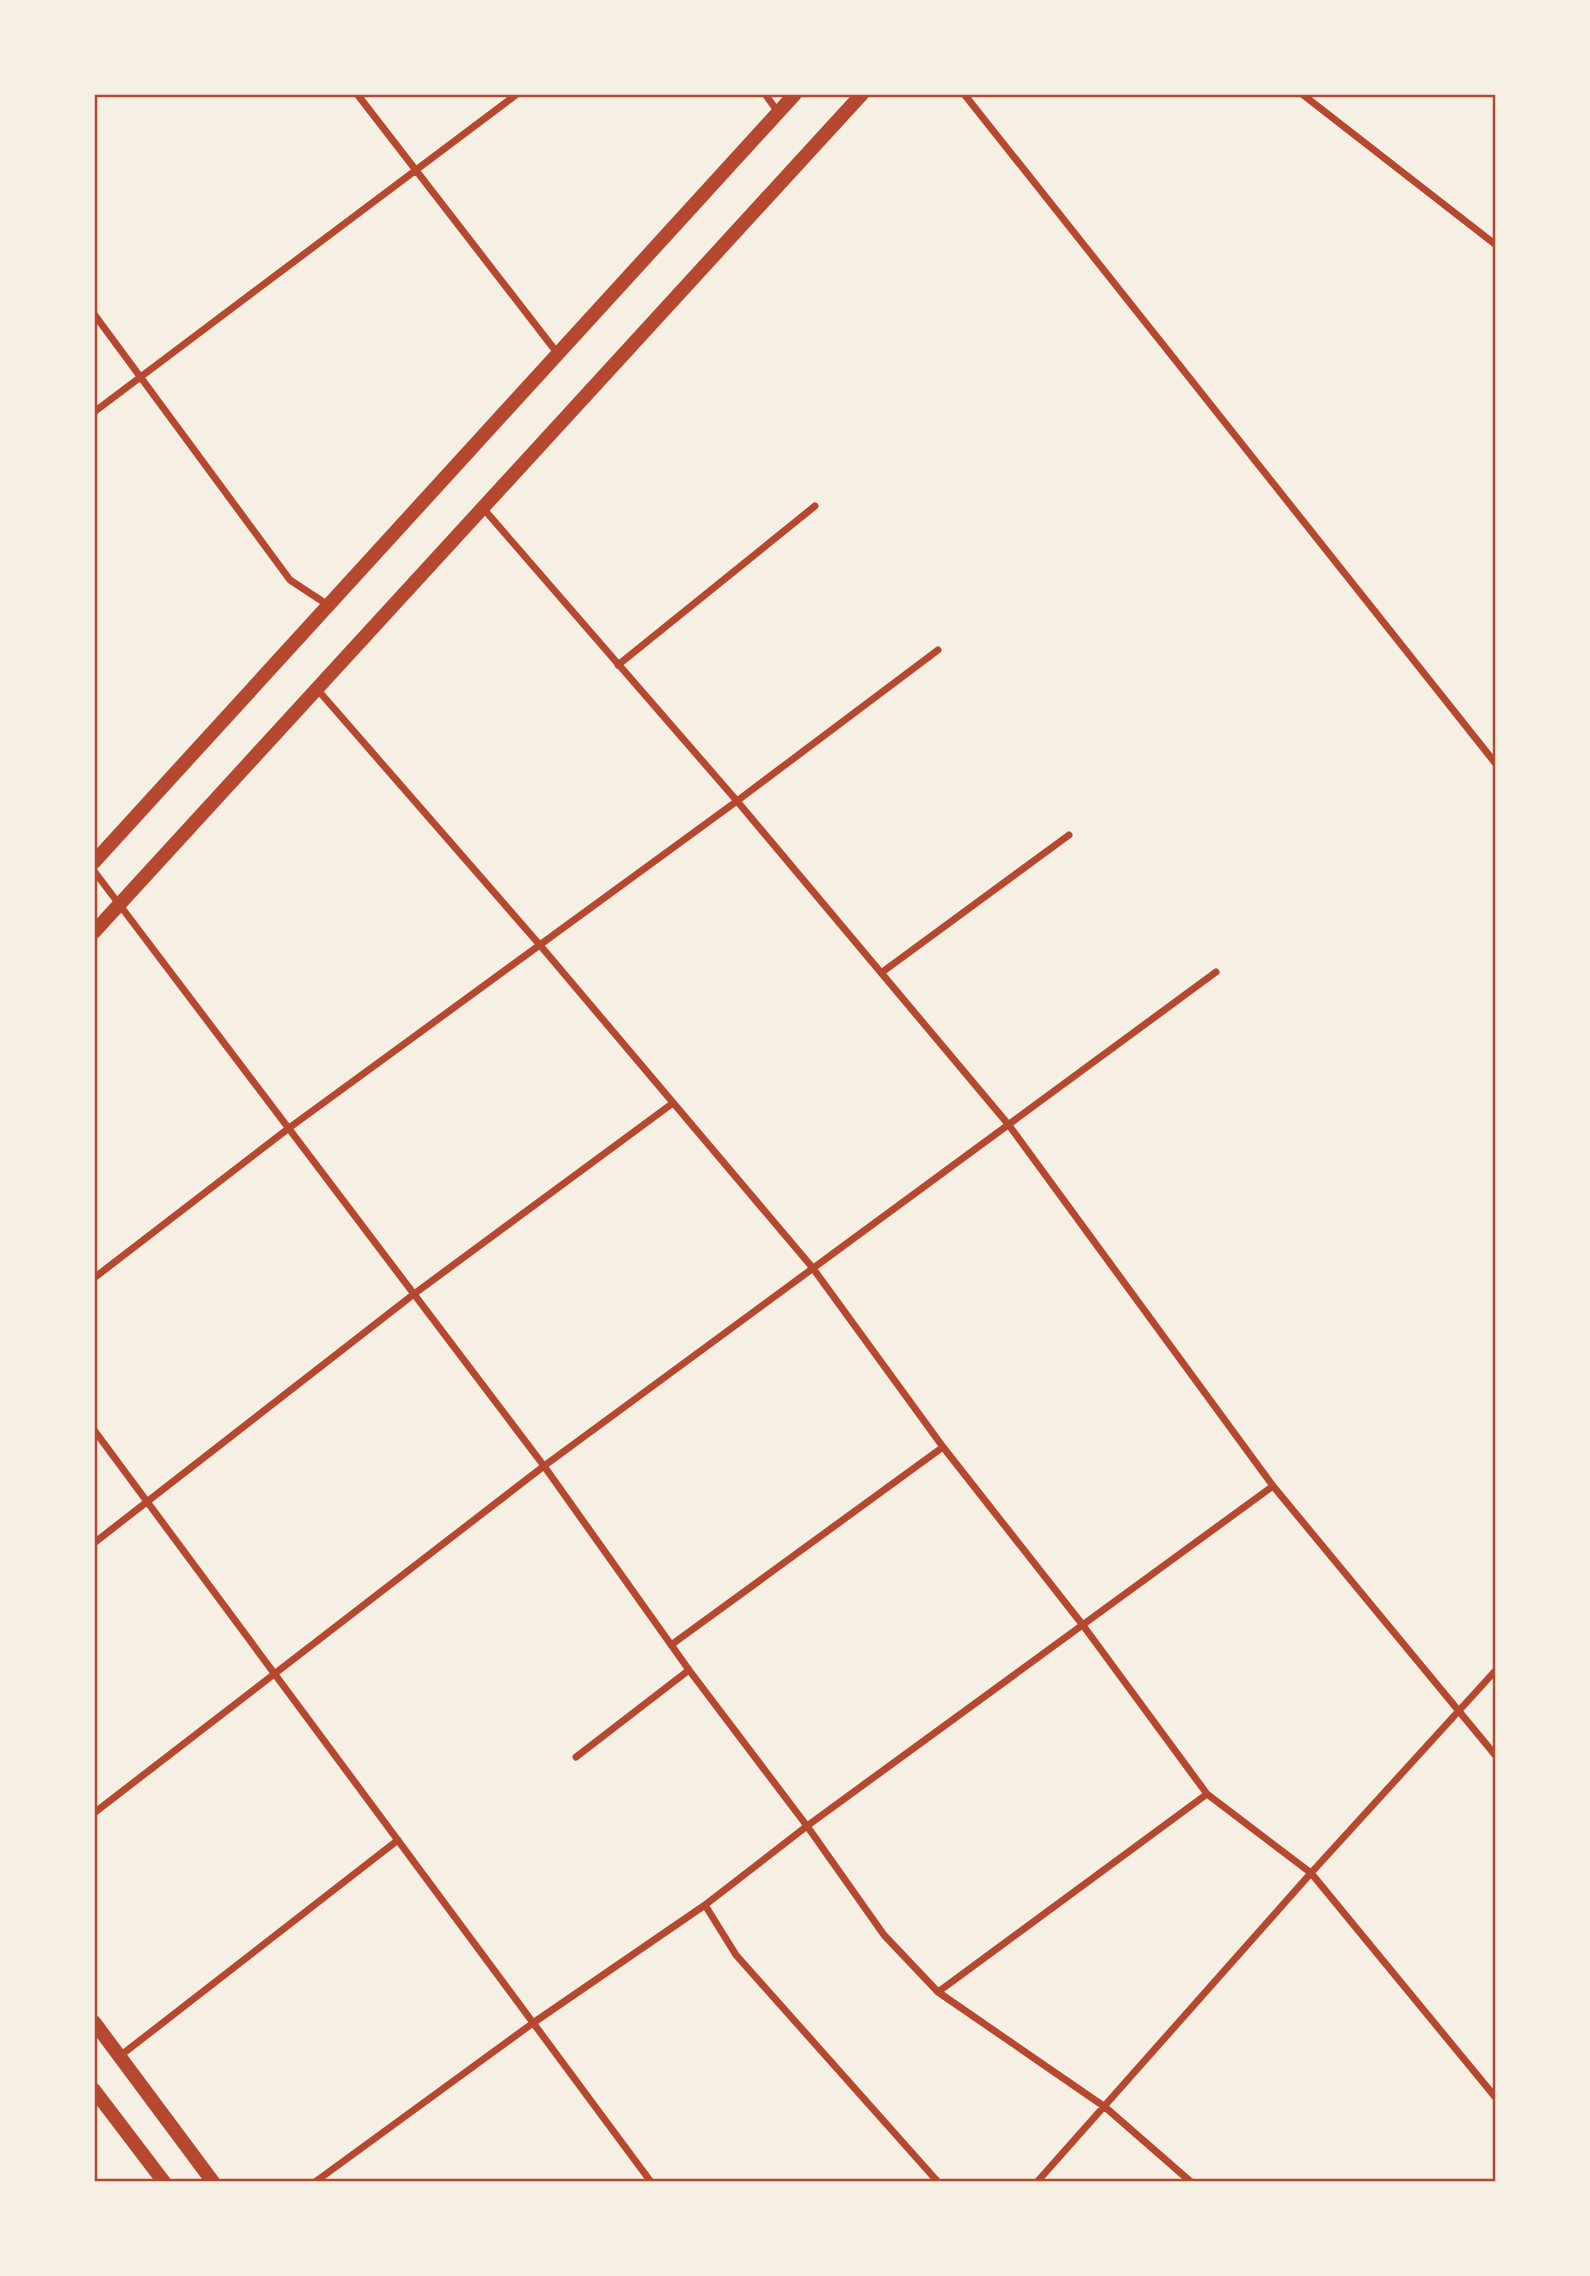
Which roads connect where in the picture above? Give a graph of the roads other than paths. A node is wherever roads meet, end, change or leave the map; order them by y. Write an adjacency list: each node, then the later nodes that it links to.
1 (357, 94): 9 (street)
2 (517, 94): 9 (street)
3 (765, 94): 8 (street)
4 (795, 94): 8 (main road)
5 (862, 94): 16 (main road)
6 (964, 94): 21 (street)
7 (1302, 94): 10 (street)
8 (779, 112): 12 (main road)
9 (416, 170): 12 (street); 13 (street)
10 (1496, 245)
11 (94, 314): 13 (street)
12 (558, 354): 17 (main road)
13 (142, 377): 14 (street); 17 (street)
14 (94, 412)
15 (815, 506): 19 (street)
16 (482, 507): 19 (street); 20 (main road)
17 (328, 606): 24 (main road)
18 (938, 650): 22 (street)
19 (618, 665): 22 (street)
20 (316, 689): 26 (main road); 28 (street)
21 (1496, 764)
22 (737, 801): 28 (street); 30 (street)
23 (1069, 835): 30 (street)
24 (94, 862)
25 (94, 871): 26 (street)
26 (121, 903): 27 (main road); 33 (street)
27 (94, 932)
28 (539, 944): 31 (street); 33 (street)
29 (1216, 972): 32 (street)
30 (881, 973): 32 (street)
31 (673, 1103): 34 (street); 36 (street)
32 (1008, 1124): 34 (street); 40 (street)
33 (289, 1128): 35 (street); 36 (street)
34 (812, 1267): 38 (street); 39 (street)
35 (94, 1278)
36 (414, 1294): 39 (street); 41 (street)
37 (94, 1430): 41 (street)
38 (943, 1447): 43 (street); 44 (street)
39 (544, 1466): 44 (street); 47 (street)
40 (1273, 1486): 43 (street); 48 (street)
41 (147, 1502): 42 (street); 47 (street)
42 (94, 1543)
43 (1082, 1624): 51 (street); 53 (street)
44 (671, 1645): 45 (street)
45 (689, 1670): 50 (street); 53 (street)
46 (1496, 1671): 48 (street)
47 (275, 1674): 52 (street); 54 (street)
48 (1459, 1711): 49 (street); 55 (street)
49 (1496, 1756)
50 (576, 1757)
51 (1206, 1794): 55 (street); 57 (street)
52 (94, 1814)
53 (807, 1826): 56 (street); 57 (street)
54 (398, 1840): 59 (street); 60 (street)
55 (1311, 1873): 62 (street); 63 (street)
56 (705, 1905): 59 (street); 68 (street)
57 (938, 1992): 63 (street)
58 (94, 2022): 60 (main road)
59 (533, 2023): 66 (street); 67 (street)
60 (120, 2056): 65 (main road)
61 (94, 2090): 64 (main road)
62 (1496, 2098)
63 (1105, 2107): 69 (street); 70 (street)
64 (164, 2182)
65 (213, 2182)
66 (315, 2182)
67 (650, 2182)
68 (938, 2182)
69 (1037, 2182)
70 (1191, 2182)

